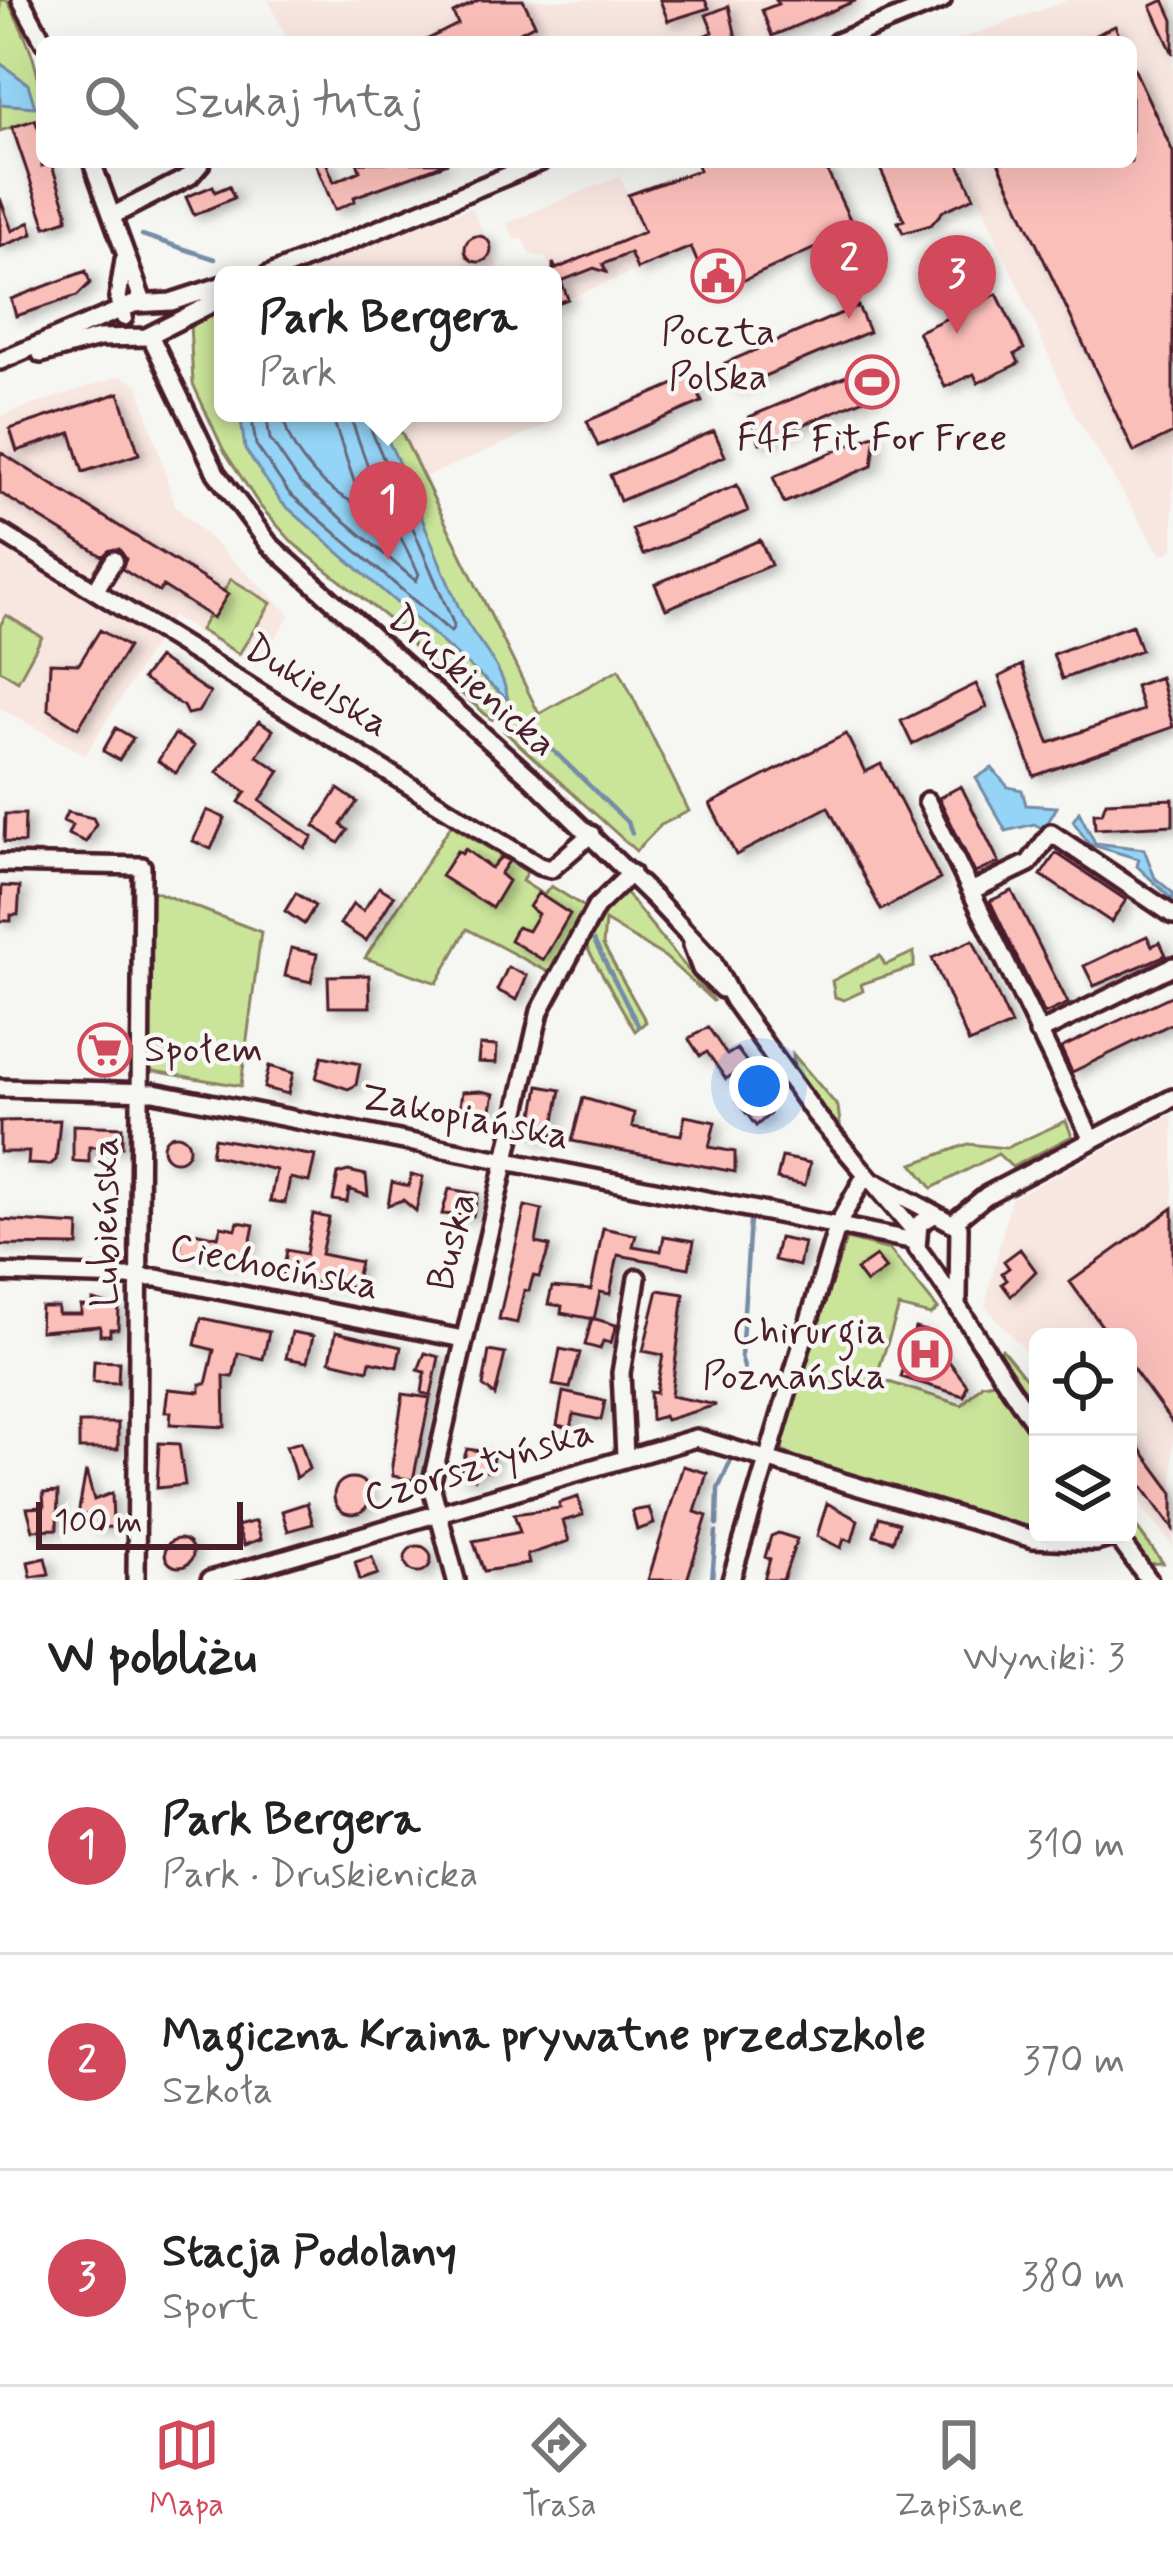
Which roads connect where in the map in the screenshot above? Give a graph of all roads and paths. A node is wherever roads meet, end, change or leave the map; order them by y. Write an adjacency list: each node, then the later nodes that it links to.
1 (21, 0): 3 (street)
2 (942, 0): 4 (street)
3 (41, 36)
4 (852, 36)
5 (94, 168): 8 (street)
6 (197, 168): 8 (street)
7 (525, 168): 10 (street)
8 (112, 216): 9 (street)
9 (125, 257): 15 (street); 16 (street)
10 (291, 263): 11 (street); 12 (street)
11 (282, 266)
12 (285, 266)
13 (214, 287): 15 (street)
14 (214, 302): 17 (street)
15 (147, 303): 16 (street); 17 (street)
16 (126, 311): 18 (street); 19 (street)
17 (153, 332): 18 (street); 24 (street, Druskienicka)
18 (132, 334): 19 (street)
19 (0, 363)
20 (0, 532): 22 (street, Dukielska)
21 (114, 560): 22 (street)
22 (95, 591): 24 (street, Dukielska)
23 (927, 801): 27 (street)
24 (591, 834): 26 (street, Druskienicka)
25 (0, 862): 32 (street, Lubieńska)
26 (631, 873): 35 (street, Buska); 36 (street, Druskienicka)
27 (971, 891): 28 (street); 30 (street)
28 (1173, 915)
29 (1173, 966): 30 (street)
30 (1038, 1033): 34 (street)
31 (0, 1088): 32 (street, Zakopiańska)
32 (138, 1090): 35 (street, Zakopiańska); 44 (street, Lubieńska)
33 (1173, 1098): 34 (street)
34 (1092, 1140): 38 (street)
35 (507, 1160): 39 (street, Zakopiańska); 47 (street, Buska)
36 (866, 1174): 37 (street, Druskienicka); 39 (street); 40 (street, Druskienicka)
37 (934, 1215): 38 (street); 40 (street)
38 (955, 1221): 41 (street)
39 (838, 1223): 40 (street, Zakopiańska); 50 (street)
40 (915, 1237): 42 (street)
41 (955, 1255): 42 (street); 46 (street)
42 (928, 1259): 46 (street)
43 (0, 1274): 44 (street, Ciechocińska)
44 (139, 1276): 47 (street, Ciechocińska); 54 (street, Lubieńska)
45 (637, 1278): 49 (street)
46 (958, 1302): 48 (street)
47 (463, 1339): 51 (street, Buska)
48 (1029, 1416)
49 (625, 1456): 50 (street, Czorsztyńska); 51 (street, Czorsztyńska)
50 (768, 1457): 52 (street, Czorsztyńska); 57 (street)
51 (436, 1513): 55 (street, Czorsztyńska); 56 (street, Buska)
52 (1029, 1538)
53 (1122, 1544): 58 (street)
54 (136, 1580)
55 (210, 1580)
56 (456, 1580)
57 (731, 1580)
58 (1149, 1580)

